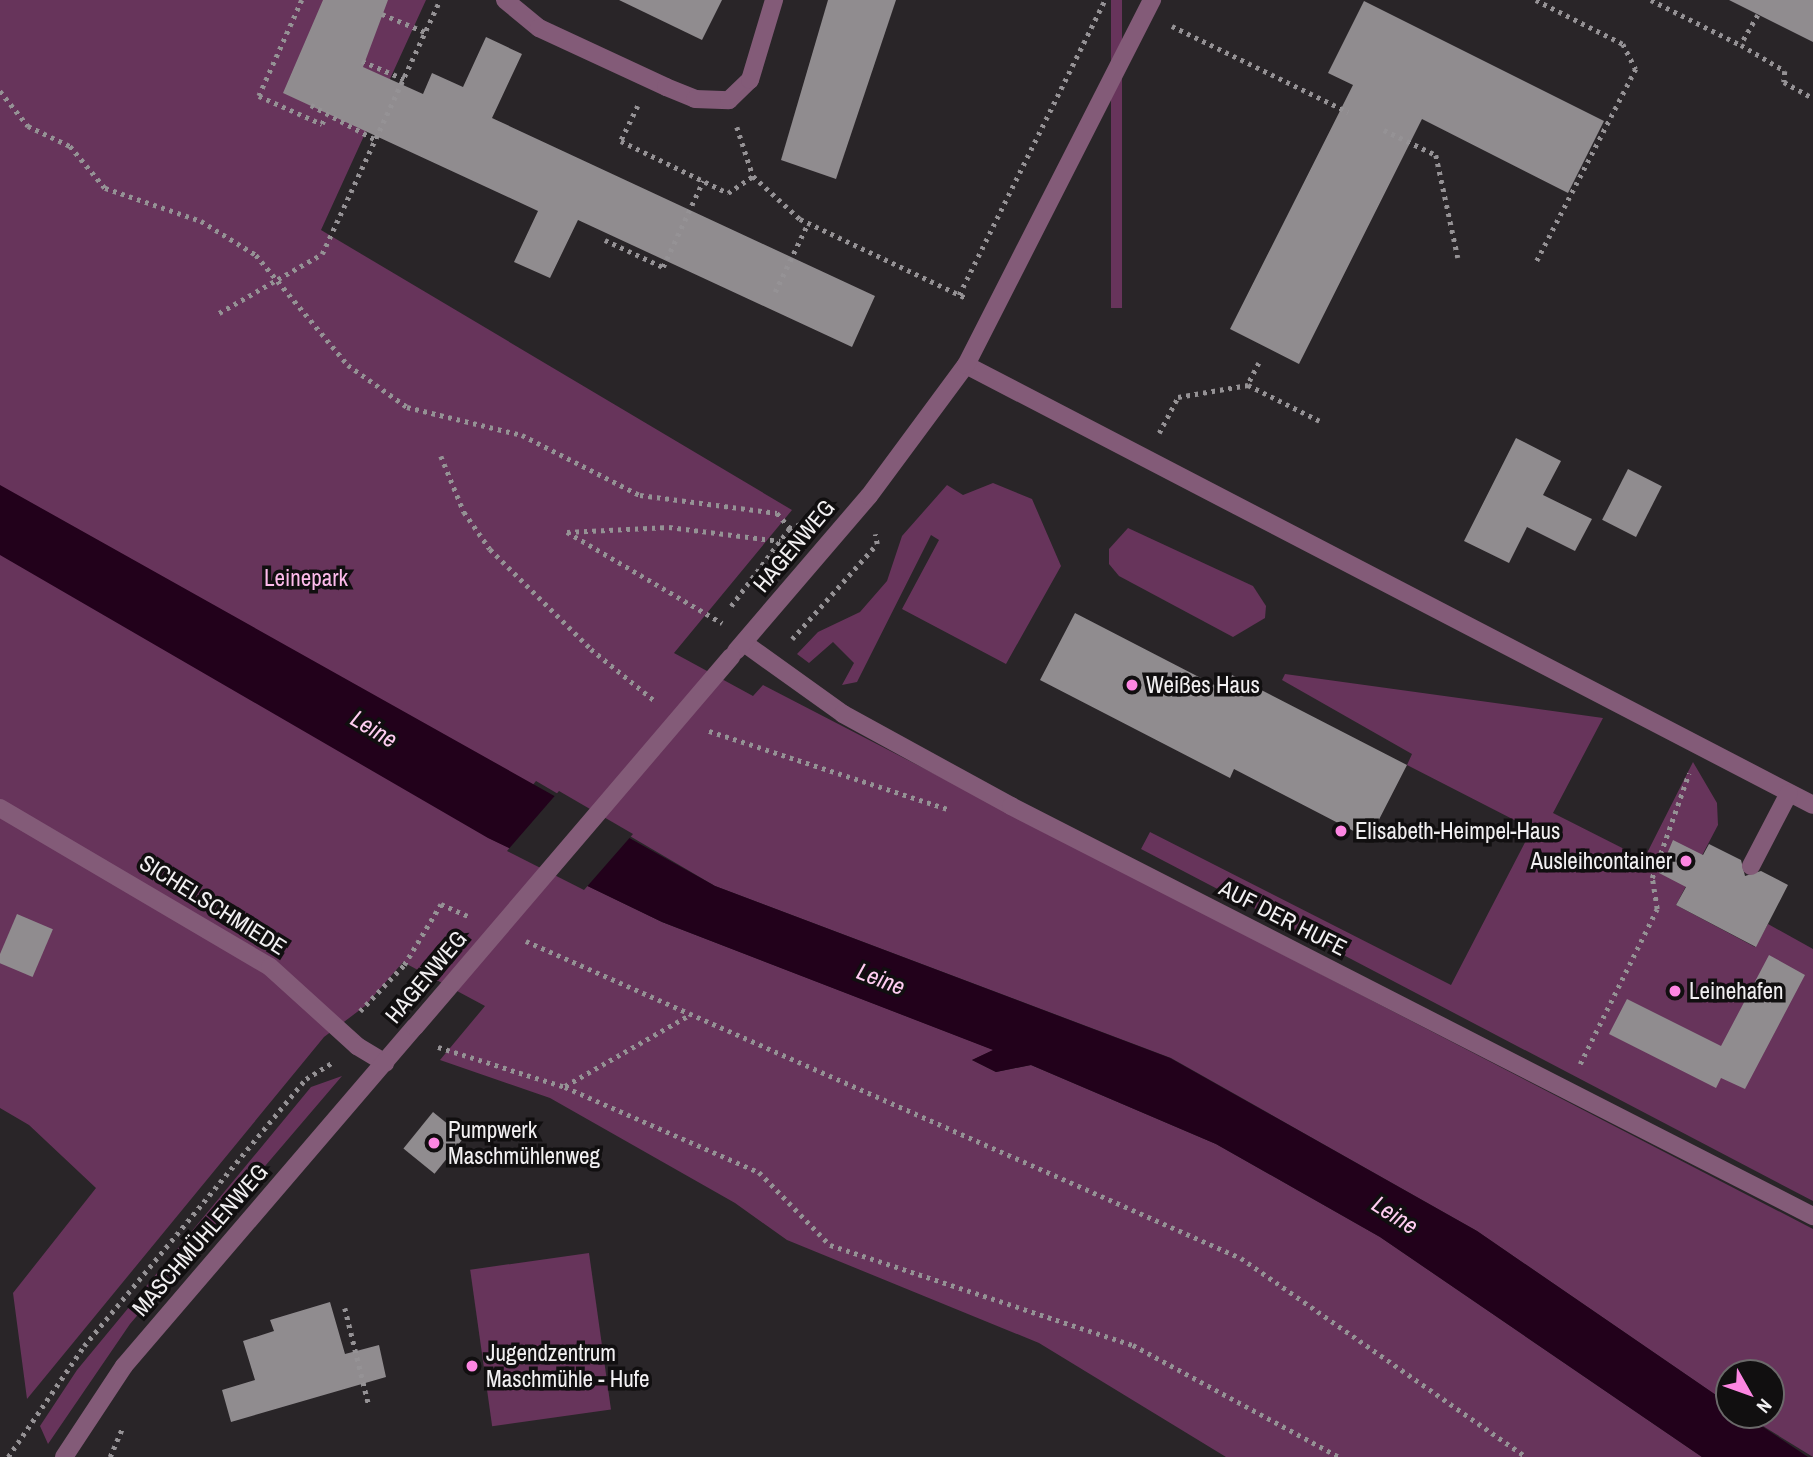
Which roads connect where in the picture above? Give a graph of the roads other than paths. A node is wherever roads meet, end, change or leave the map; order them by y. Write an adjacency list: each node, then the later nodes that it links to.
1 (505, 0): 2 (street)
2 (774, 0)
3 (1149, 6): 4 (street, HAGENWEG)
4 (966, 365): 5 (street, HAGENWEG); 6 (street)
5 (744, 643): 10 (street, HAGENWEG, bridge); 11 (street, AUF DER HUFE)
6 (1789, 793): 7 (street); 9 (street)
7 (1813, 805)
8 (0, 808): 10 (street, SICHELSCHMIEDE)
9 (1751, 866)
10 (385, 1063): 12 (street, MASCHMÜHLENWEG)
11 (1813, 1216)
12 (64, 1457)

